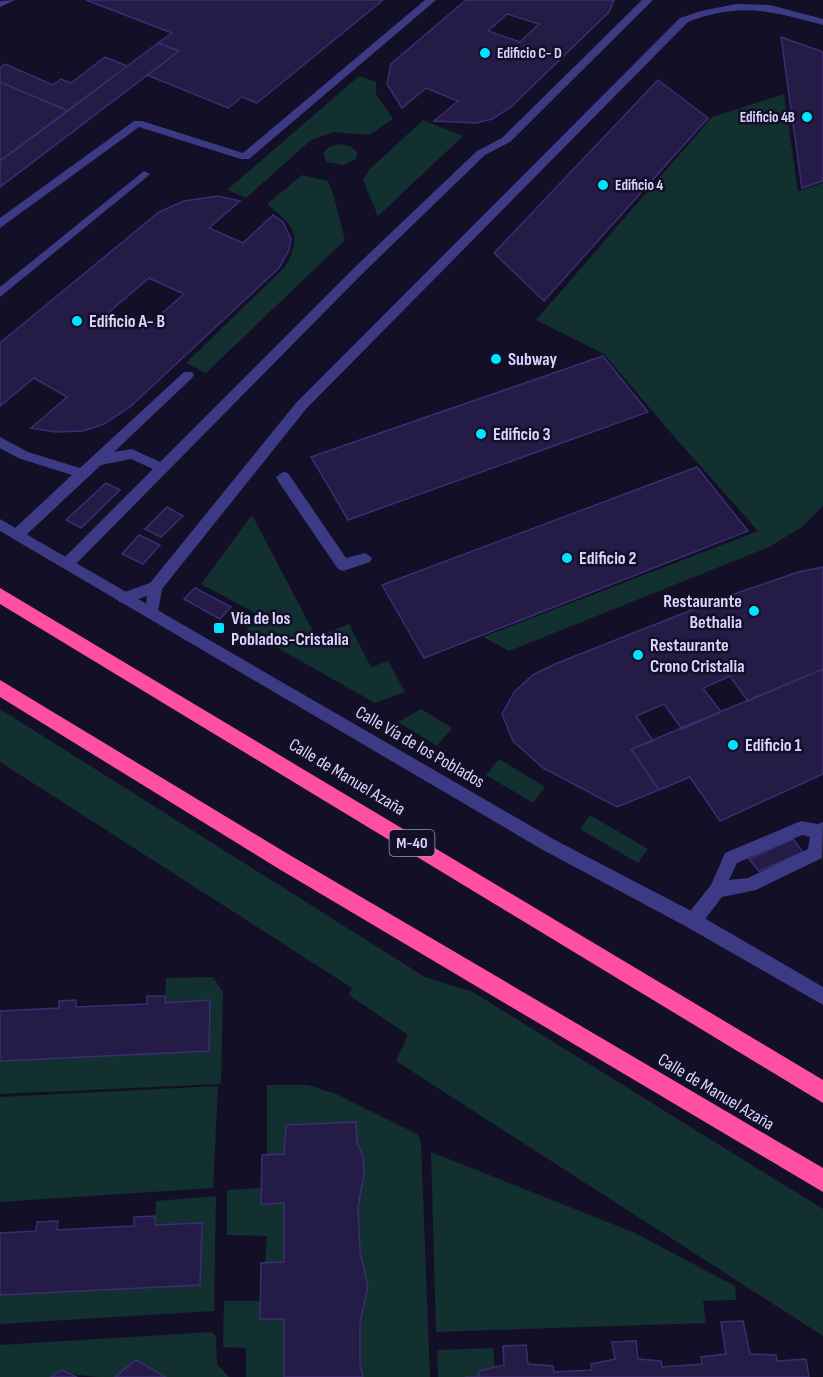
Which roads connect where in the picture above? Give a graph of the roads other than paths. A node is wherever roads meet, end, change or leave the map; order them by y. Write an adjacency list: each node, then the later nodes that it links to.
1 (10, 0): 4 (street)
2 (431, 0): 7 (street)
3 (648, 0): 12 (street)
4 (0, 4)
5 (823, 22): 19 (street)
6 (144, 174): 8 (street)
7 (0, 224)
8 (0, 292)
9 (188, 375): 11 (street)
10 (0, 442): 13 (street)
11 (99, 460): 12 (street); 13 (street)
12 (162, 468): 18 (street)
13 (84, 474): 16 (street)
14 (283, 477): 17 (street)
15 (0, 524): 16 (street, Calle Vía de los Poblados)
16 (18, 534): 18 (street, Calle Vía de los Poblados)
17 (365, 558)
18 (68, 563): 21 (street, Calle Vía de los Poblados)
19 (155, 587): 21 (street); 22 (street)
20 (0, 596): 28 (highway, Calle de Manuel Azaña / M-40)
21 (124, 598): 22 (street, Calle Vía de los Poblados)
22 (152, 614): 26 (street, Calle Vía de los Poblados)
23 (0, 688): 29 (highway, Calle de Manuel Azaña)
24 (821, 830): 25 (street); 25 (street)
25 (717, 890): 26 (street)
26 (693, 921): 27 (street, Calle Vía de los Poblados)
27 (823, 997)
28 (823, 1092)
29 (823, 1182)

